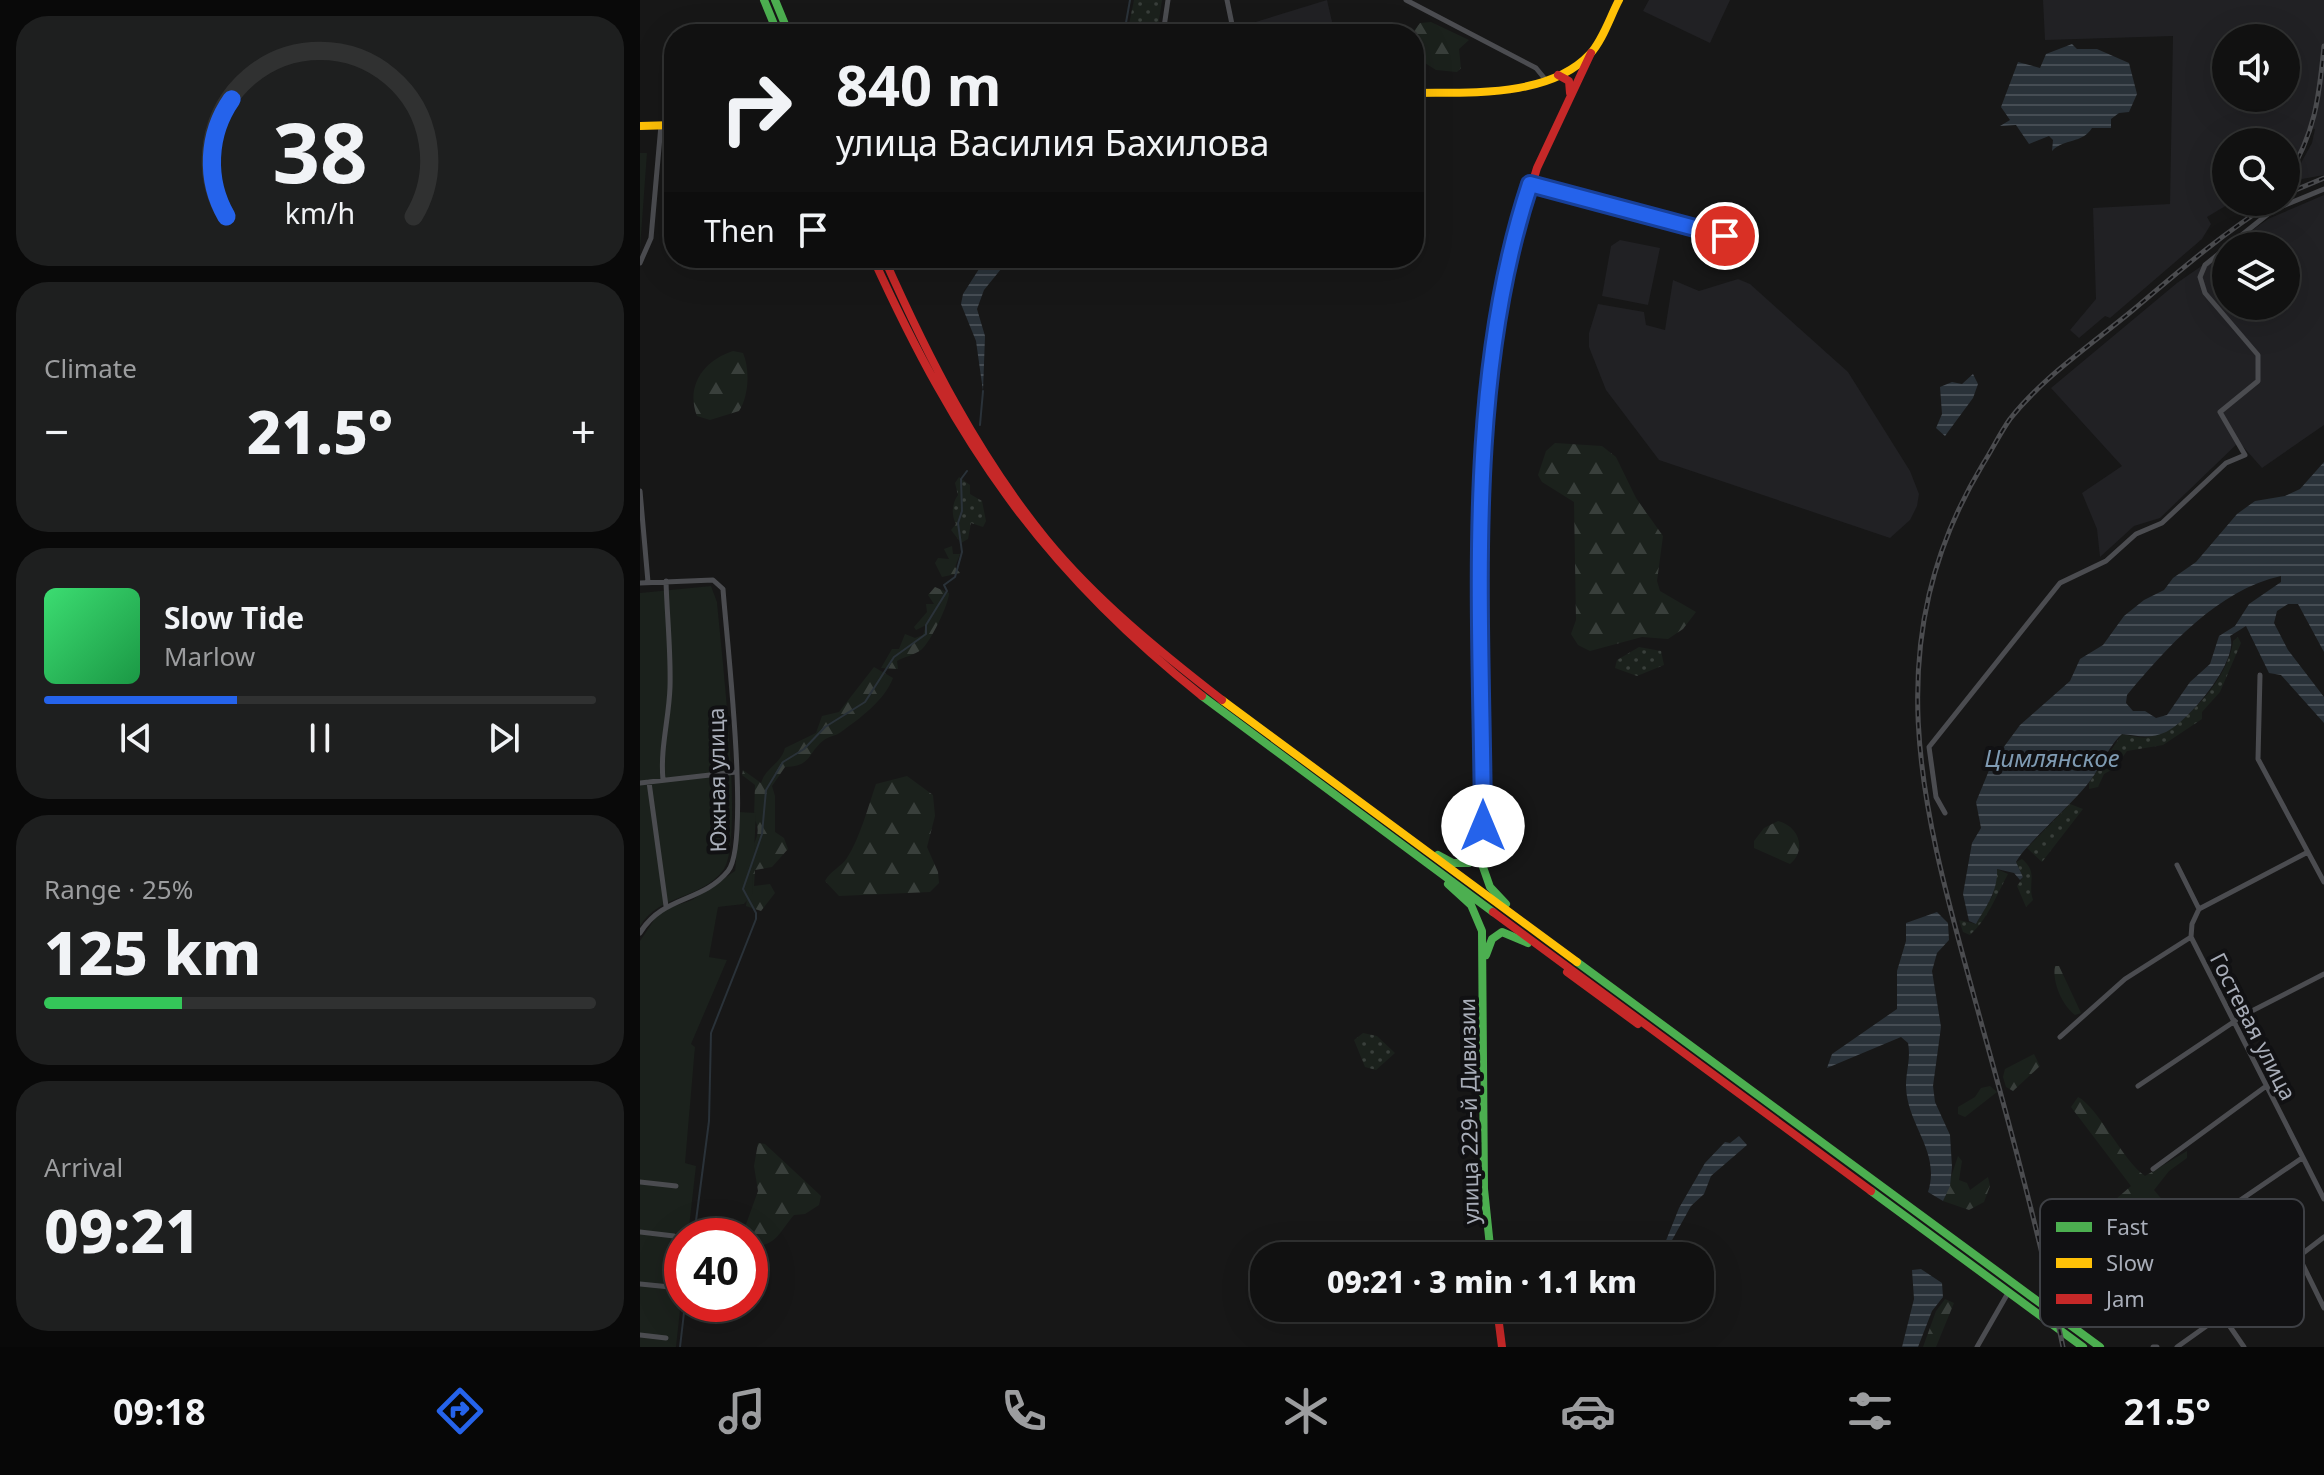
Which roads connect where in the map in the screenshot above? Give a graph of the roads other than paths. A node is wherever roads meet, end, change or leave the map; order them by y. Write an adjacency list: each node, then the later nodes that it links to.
1 (764, 0): 7 (main road)
2 (775, 0): 8 (main road)
3 (1168, 0): 9 (street)
4 (1227, 0): 10 (street)
5 (1406, 0): 14 (street)
6 (1619, 0): 11 (main road)
7 (774, 24)
8 (785, 24)
9 (1164, 24)
10 (1232, 24)
11 (1591, 53): 12 (main road); 16 (main road)
12 (1572, 69): 13 (main road); 16 (main road)
13 (1558, 75): 14 (main road); 16 (main road)
14 (1545, 79): 15 (main road)
15 (1424, 93)
16 (1569, 99): 19 (main road)
17 (661, 125): 18 (main road); 24 (street)
18 (640, 126)
19 (1530, 184): 22 (street); 42 (main road)
20 (2324, 189): 21 (street)
21 (2246, 232)
22 (1728, 237)
23 (2212, 259): 27 (street)
24 (640, 263)
25 (877, 268): 43 (main road)
26 (889, 268): 36 (main road)
27 (2212, 301)
28 (2228, 320): 41 (street)
29 (640, 491): 30 (street)
30 (641, 510): 31 (street)
31 (644, 562): 33 (street)
32 (666, 581): 33 (street); 37 (street, Южная улица); 38 (street)
33 (648, 582): 34 (street)
34 (640, 583)
35 (2260, 675): 44 (street)
36 (1280, 744): 42 (main road); 53 (main road)
37 (736, 772): 38 (street); 47 (street, Южная улица)
38 (663, 780): 39 (street)
39 (649, 782): 40 (street); 47 (street)
40 (640, 783)
41 (1945, 813)
42 (1483, 826): 53 (main road)
43 (1384, 832): 51 (main road, улица 229-й Дивизии); 56 (main road)
44 (2308, 852): 46 (street); 48 (street)
45 (2177, 865): 48 (street)
46 (2324, 882)
47 (666, 906): 49 (street, Южная улица)
48 (2199, 909): 50 (street, Гостевая улица)
49 (640, 933)
50 (2191, 937): 54 (street, Гостевая улица); 55 (street)
51 (1483, 965): 56 (main road); 68 (main road, улица 229-й Дивизии)
52 (2324, 974): 54 (street)
53 (1602, 981): 74 (main road)
54 (2235, 1023): 57 (street); 58 (street, Гостевая улица)
55 (2060, 1037)
56 (1672, 1044): 73 (main road)
57 (2138, 1086)
58 (2266, 1086): 59 (street, Гостевая улица); 60 (street)
59 (2302, 1158): 63 (street); 64 (street, Гостевая улица)
60 (2153, 1169)
61 (640, 1182): 62 (street)
62 (676, 1186)
63 (2242, 1199)
64 (2324, 1199)
65 (640, 1232): 66 (street)
66 (664, 1235)
67 (2324, 1237): 69 (street)
68 (1490, 1242)
69 (2304, 1253)
70 (2304, 1267): 75 (street)
71 (640, 1284): 72 (street)
72 (664, 1286)
73 (2008, 1292): 76 (main road); 85 (street)
74 (2040, 1303)
75 (2324, 1308)
76 (2040, 1315)
77 (1499, 1322): 84 (main road)
78 (2056, 1327): 86 (main road)
79 (2073, 1327): 87 (main road)
80 (2205, 1327): 88 (street)
81 (2230, 1327): 89 (street)
82 (640, 1335): 83 (street)
83 (666, 1338)
84 (1502, 1347)
85 (1977, 1347)
86 (2083, 1347)
87 (2100, 1347)
88 (2177, 1347)
89 (2244, 1347)

